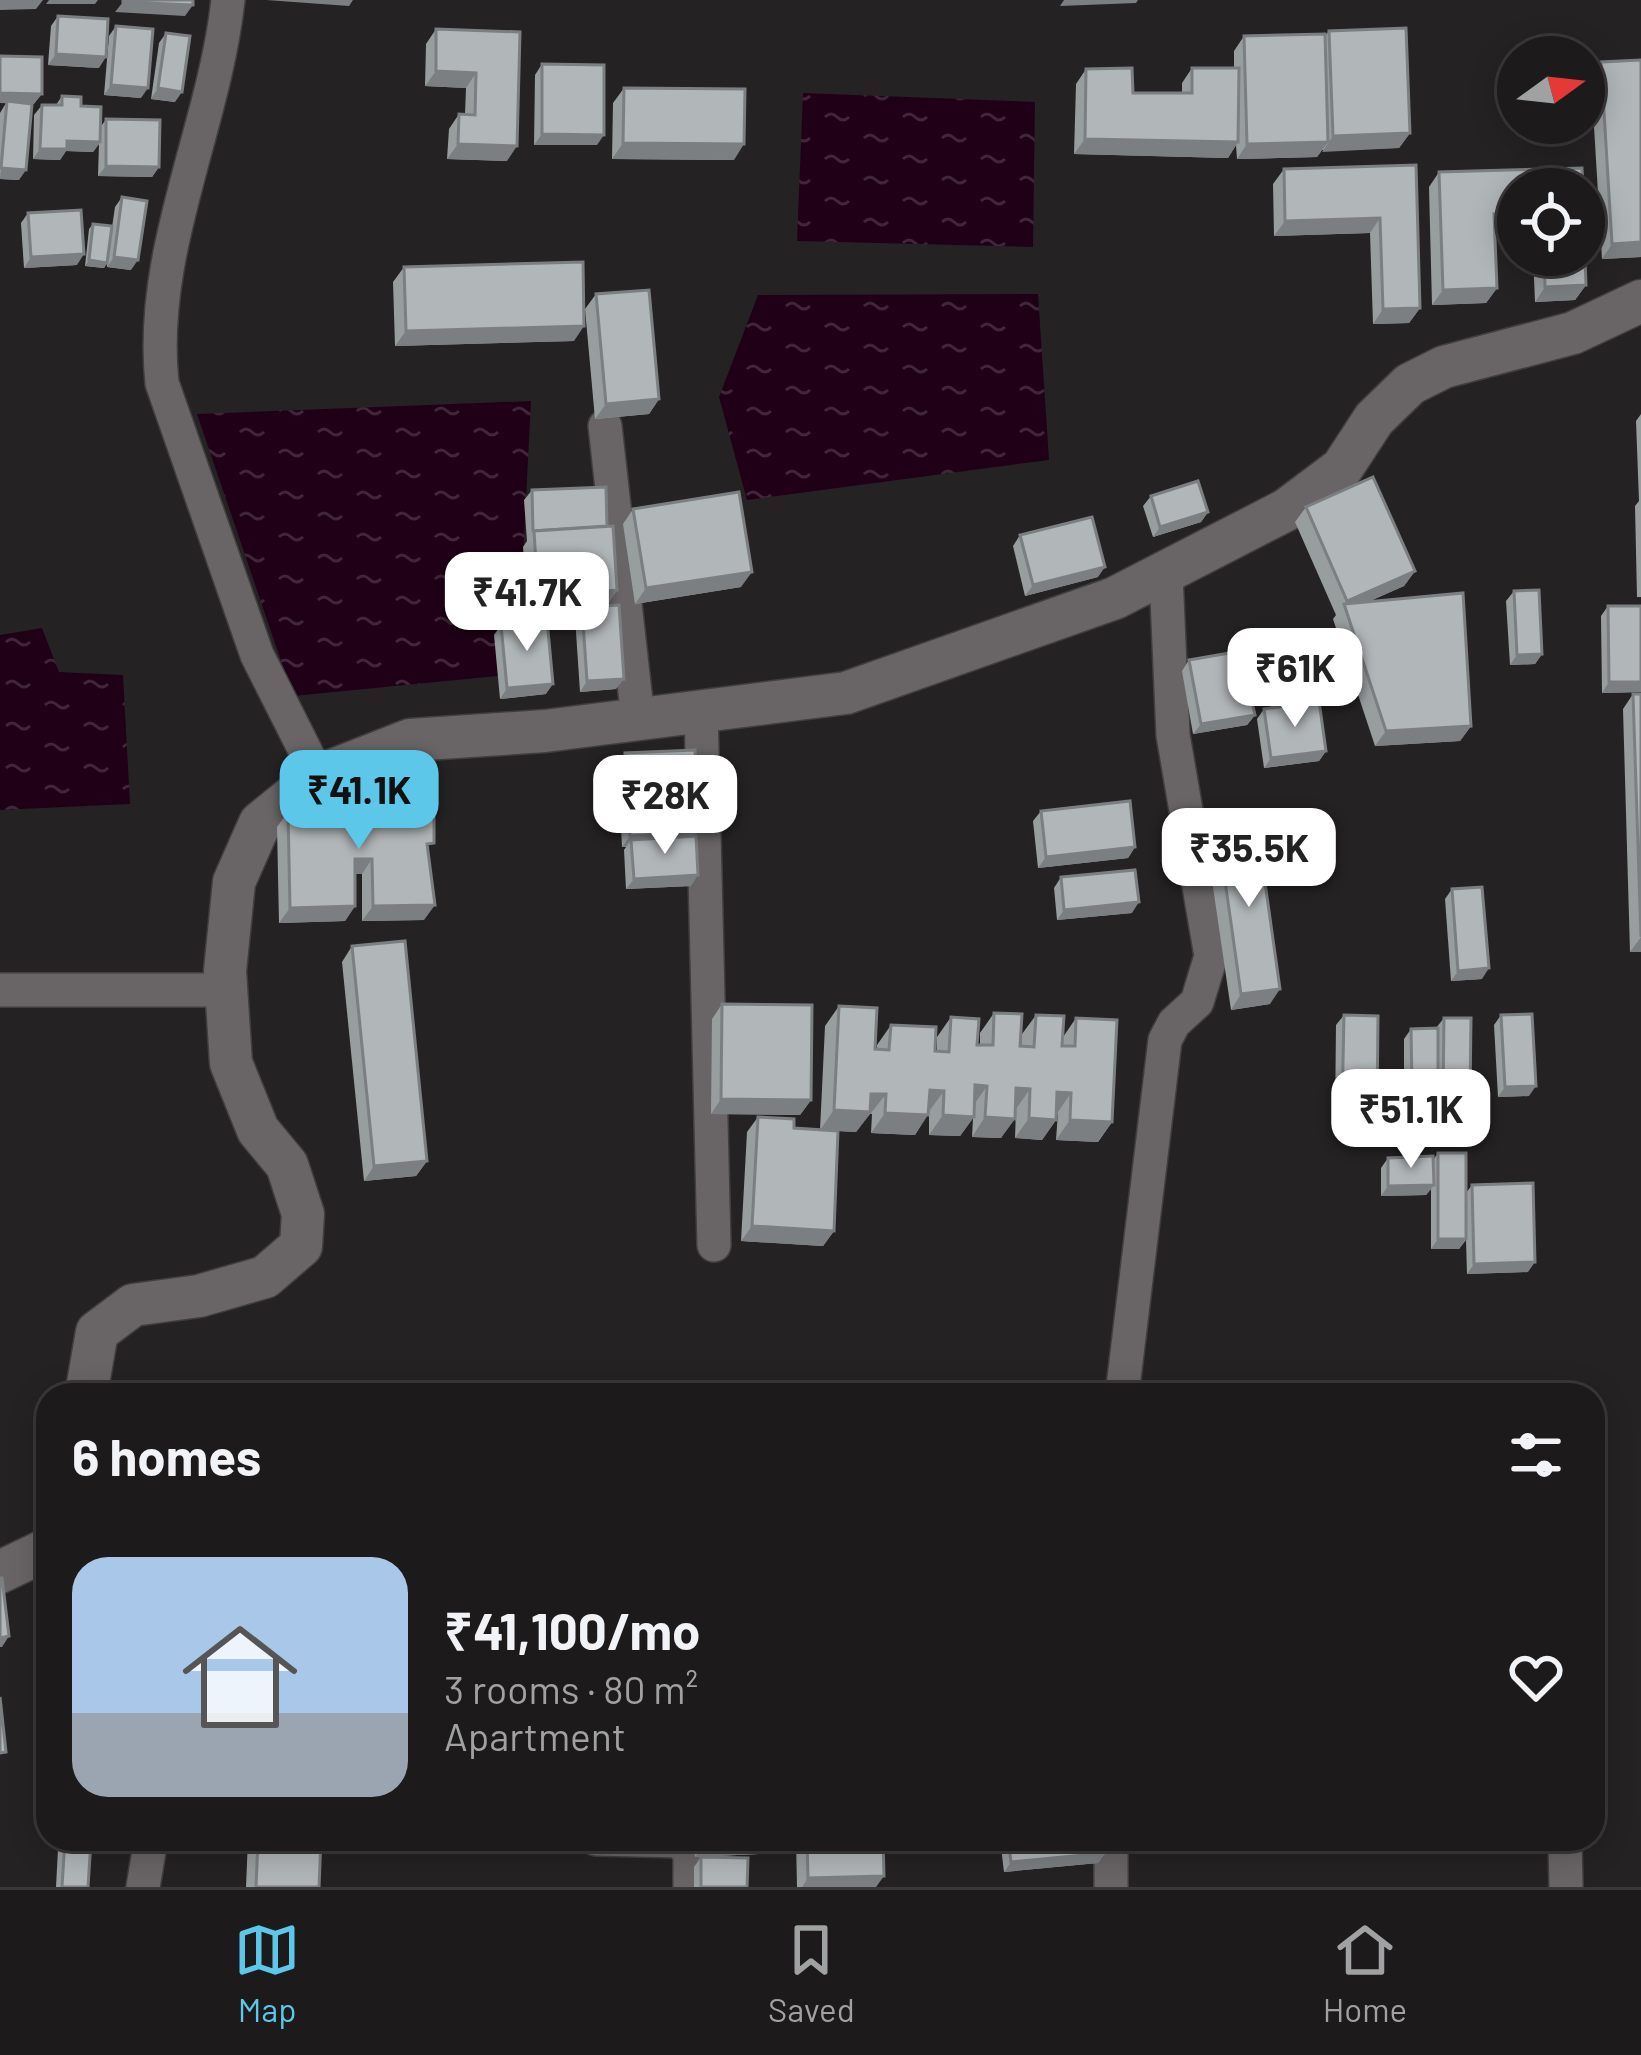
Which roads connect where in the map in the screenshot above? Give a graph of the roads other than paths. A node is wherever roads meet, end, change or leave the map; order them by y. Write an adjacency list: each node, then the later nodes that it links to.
1 (228, 0): 7 (street)
2 (1641, 301): 4 (street)
3 (605, 426): 6 (street)
4 (1166, 575): 5 (street); 12 (street)
5 (701, 710): 6 (street); 10 (street)
6 (638, 719): 7 (street)
7 (318, 776): 8 (street)
8 (226, 990): 9 (street); 11 (street)
9 (0, 991)
10 (714, 1245)
11 (88, 1383)
12 (1123, 1383)
13 (36, 1557): 14 (street)
14 (0, 1572)
15 (149, 1851): 19 (street)
16 (689, 1851): 20 (street)
17 (1111, 1851): 21 (street)
18 (1564, 1851): 22 (street)
19 (143, 1887)
20 (690, 1887)
21 (1112, 1887)
22 (1566, 1887)

